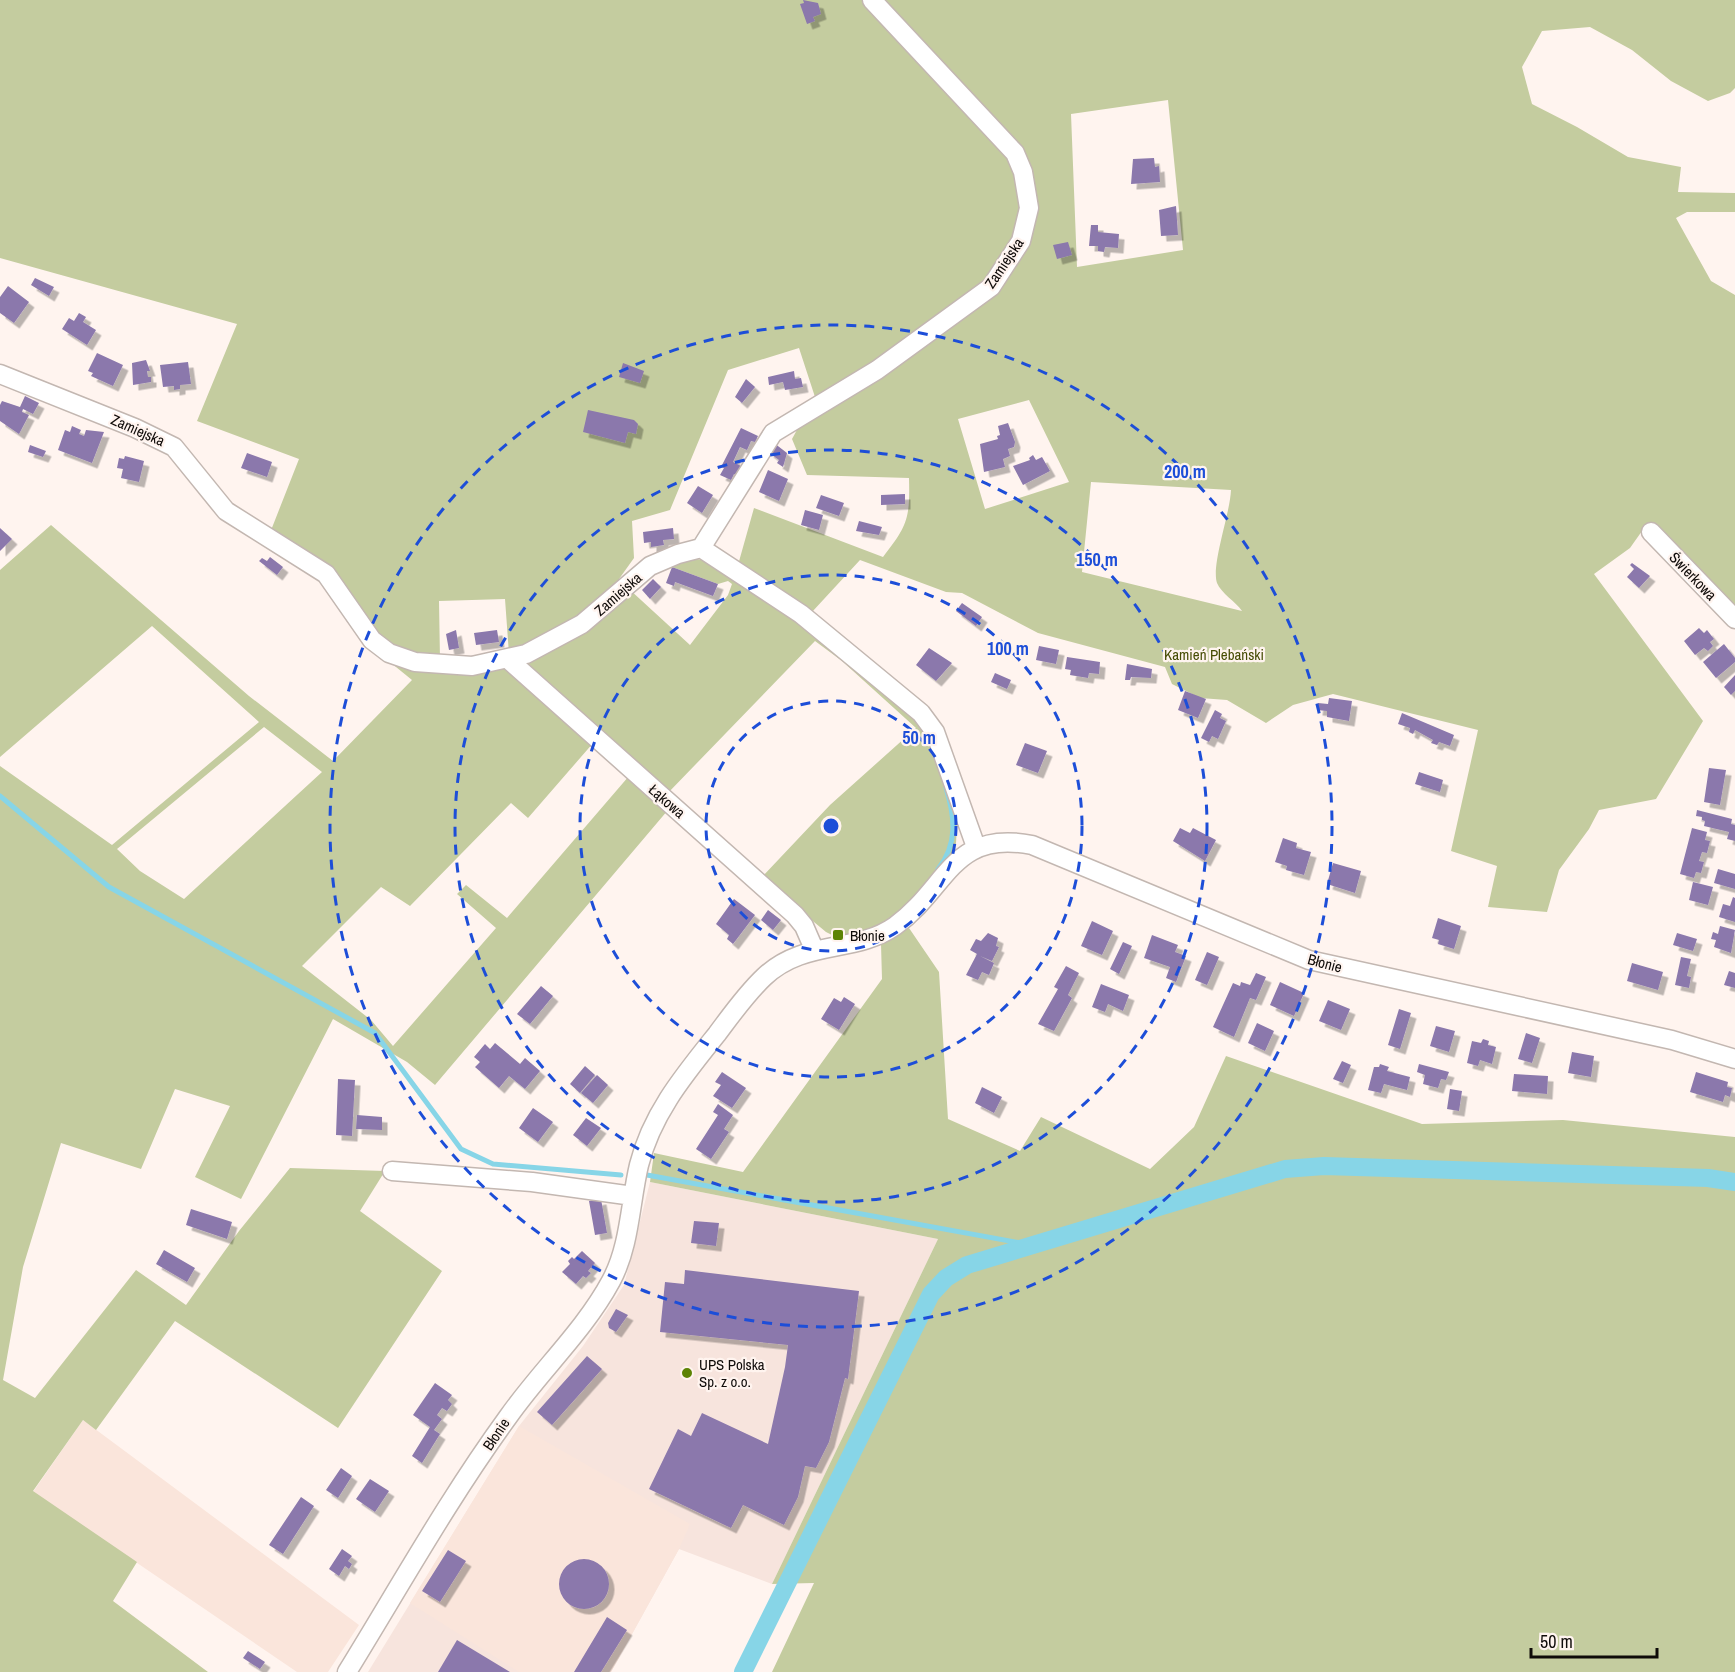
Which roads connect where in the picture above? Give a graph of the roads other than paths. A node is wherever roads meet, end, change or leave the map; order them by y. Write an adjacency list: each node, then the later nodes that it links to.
1 (872, 0): 4 (street, Zamiejska)
2 (0, 374): 6 (street, Zamiejska)
3 (1651, 532): 5 (street, Świerkowa)
4 (701, 548): 6 (street, Zamiejska); 7 (street)
5 (1735, 619)
6 (509, 660): 8 (street, Łąkowa)
7 (976, 847): 8 (street, Błonie); 9 (street, Błonie)
8 (814, 949): 11 (street, Błonie)
9 (1735, 1059)
10 (392, 1171): 11 (street)
11 (633, 1196): 12 (street, Błonie)
12 (347, 1672)

